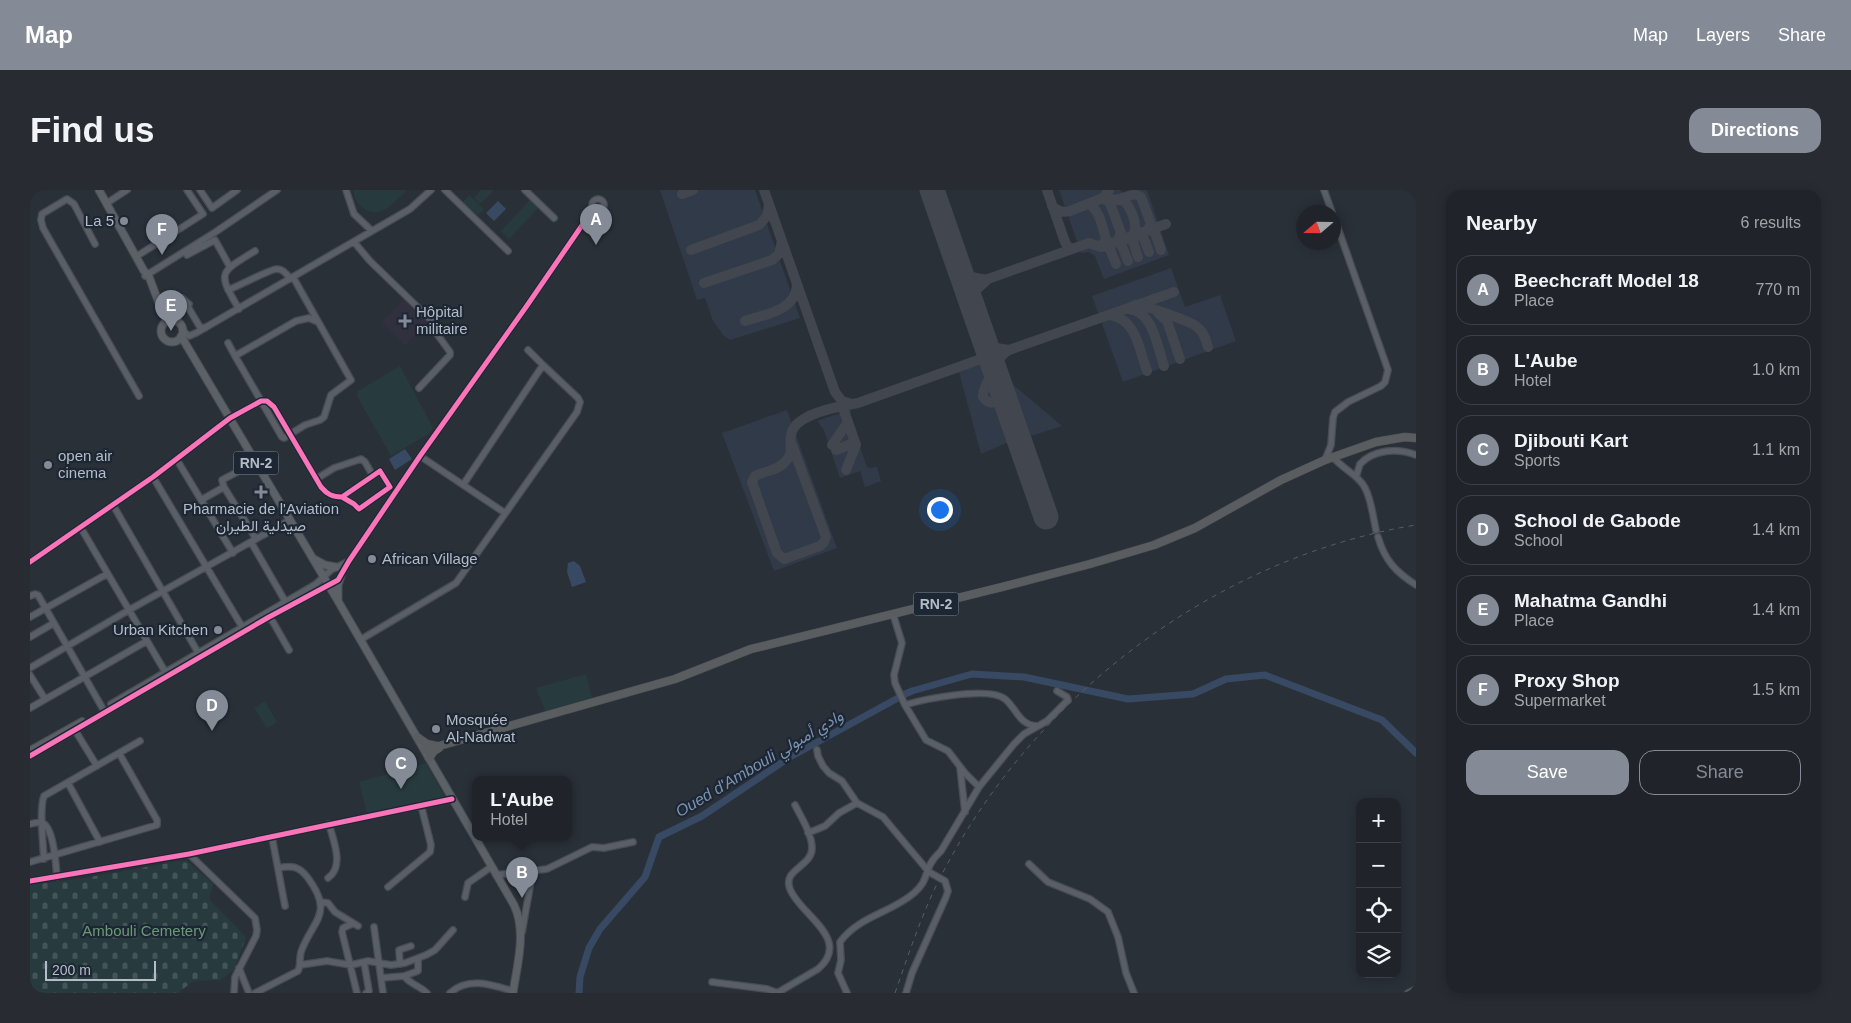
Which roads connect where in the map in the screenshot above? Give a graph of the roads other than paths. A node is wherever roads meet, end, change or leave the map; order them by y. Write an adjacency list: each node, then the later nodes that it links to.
1 (99, 190): 12 (main road, RN-2)
2 (127, 190): 12 (street)
3 (187, 190): 17 (street)
4 (200, 190): 15 (street)
5 (237, 190): 15 (street)
6 (277, 190): 29 (street)
7 (346, 190): 20 (street)
8 (431, 190): 20 (street)
9 (445, 190): 25 (street)
10 (525, 190): 18 (street)
11 (1324, 190): 14 (street)
12 (107, 203): 26 (main road, RN-2)
13 (592, 204): 16 (street); 16 (street); 19 (street)
14 (1329, 205)
15 (212, 208): 17 (street)
16 (595, 211): 19 (street)
17 (203, 214): 26 (street)
18 (554, 218)
19 (584, 220): 53 (street)
20 (372, 231): 22 (street)
21 (1341, 237): 54 (street)
22 (354, 242): 30 (street); 46 (street)
23 (96, 244): 47 (street)
24 (255, 251): 28 (street)
25 (508, 251)
26 (136, 256): 29 (main road, RN-2)
27 (187, 256): 28 (street)
28 (230, 267): 31 (street)
29 (146, 274): 32 (main road, RN-2); 37 (main road, RN-2)
30 (291, 278): 31 (street); 33 (street); 36 (street)
31 (228, 290): 33 (street)
32 (156, 296): 34 (main road, RN-2); 38 (street)
33 (239, 309): 38 (street)
34 (170, 320): 35 (main road); 37 (main road)
35 (178, 322): 38 (street); 39 (main road, RN-2)
36 (318, 322): 43 (street); 50 (street)
37 (162, 326): 40 (main road, RN-2)
38 (205, 328): 39 (street)
39 (184, 336): 40 (main road); 45 (main road, RN-2)
40 (171, 341): 45 (main road, RN-2)
41 (228, 343): 43 (street)
42 (528, 350): 44 (street)
43 (235, 356): 48 (street)
44 (543, 365): 61 (street); 66 (street)
45 (199, 368): 49 (main road, RN-2)
46 (419, 388)
47 (139, 396)
48 (261, 401): 49 (street); 50 (street)
49 (230, 418): 55 (street); 56 (main road, RN-2)
50 (290, 435): 60 (street)
51 (1416, 438): 54 (highway, RN-2)
52 (1416, 455): 59 (street)
53 (420, 456): 61 (street); 72 (street)
54 (1329, 459): 59 (street); 88 (highway, RN-2)
55 (177, 460): 58 (street); 64 (street)
56 (256, 462): 62 (street); 67 (main road, RN-2)
57 (374, 476): 60 (street); 63 (street); 63 (street)
58 (153, 477): 65 (street); 74 (street)
59 (1356, 477): 80 (street)
60 (316, 479): 63 (street)
61 (463, 485): 66 (street)
62 (224, 487): 64 (street); 69 (street)
63 (342, 497)
64 (201, 500): 70 (street)
65 (113, 505): 68 (street); 81 (street)
66 (505, 513): 93 (street)
67 (290, 520): 69 (street); 71 (main road, RN-2)
68 (81, 528): 73 (street); 76 (street)
69 (254, 541): 70 (street); 83 (street)
70 (233, 552): 74 (street)
71 (312, 558): 75 (main road); 78 (main road, RN-2)
72 (349, 561): 75 (street); 77 (street)
73 (30, 562)
74 (206, 567): 81 (street); 91 (street)
75 (336, 567): 78 (street)
76 (107, 574): 85 (street); 86 (street)
77 (341, 576): 79 (street); 84 (main road)
78 (324, 578): 79 (main road, RN-2); 83 (street)
79 (328, 585): 84 (main road, RN-2); 87 (street)
80 (1416, 585)
81 (164, 591): 86 (street); 97 (street)
82 (30, 596): 85 (street)
83 (285, 601): 87 (street)
84 (338, 601): 93 (main road, RN-2)
85 (46, 608): 89 (street); 90 (street)
86 (128, 610): 94 (street); 95 (street)
87 (269, 614): 91 (street); 96 (street)
88 (893, 614): 104 (street); 111 (highway, RN-2)
89 (30, 617)
90 (54, 623): 92 (street); 95 (street)
91 (244, 629): 97 (street)
92 (30, 636)
93 (360, 640): 109 (main road, RN-2)
94 (147, 641): 100 (street); 101 (street)
95 (66, 646): 98 (street); 101 (street)
96 (289, 650)
97 (200, 656): 100 (street)
98 (30, 668)
99 (30, 675): 103 (street)
100 (166, 675): 106 (street); 108 (street)
101 (84, 677): 103 (street); 106 (street)
102 (1057, 691): 107 (street)
103 (45, 699): 105 (street)
104 (905, 705): 107 (street); 118 (street)
105 (30, 708)
106 (103, 709): 108 (street)
107 (1039, 726): 121 (street)
108 (74, 728): 112 (street); 116 (street); 119 (street)
109 (417, 737): 111 (highway); 113 (main road, RN-2)
110 (140, 741): 115 (street)
111 (441, 746): 113 (highway, RN-2); 117 (highway, RN-2)
112 (30, 750)
113 (425, 750): 117 (main road)
114 (817, 750): 123 (street)
115 (119, 754): 119 (street); 134 (street)
116 (30, 756)
117 (432, 762): 122 (main road)
118 (959, 765): 121 (street); 126 (street)
119 (97, 766): 120 (street)
120 (68, 783): 127 (street); 134 (street)
121 (979, 787): 126 (street)
122 (452, 799): 124 (street); 131 (main road)
123 (857, 803): 130 (street); 144 (street)
124 (421, 805): 129 (street); 149 (street)
125 (795, 805): 130 (street)
126 (965, 813): 144 (street)
127 (42, 823): 128 (street); 137 (street); 138 (street)
128 (30, 824)
129 (330, 824): 132 (street); 147 (street)
130 (808, 833): 157 (street)
131 (472, 834)
132 (272, 836): 136 (street); 142 (street)
133 (476, 841): 141 (main road)
134 (100, 842): 137 (street)
135 (633, 842): 143 (street)
136 (189, 854): 146 (street); 165 (street)
137 (55, 856): 138 (street); 146 (street)
138 (44, 859): 139 (street)
139 (30, 862)
140 (1029, 864): 182 (street)
141 (491, 867): 145 (main road); 150 (street)
142 (278, 868): 151 (street); 152 (street)
143 (533, 870): 145 (street); 155 (street)
144 (929, 872): 156 (street); 181 (street)
145 (496, 875): 155 (main road)
146 (58, 877): 148 (street)
147 (328, 878)
148 (30, 881)
149 (388, 887)
150 (465, 897)
151 (321, 902): 163 (street); 164 (street)
152 (285, 906)
153 (374, 927): 161 (street)
154 (453, 930): 159 (street)
155 (521, 934): 170 (main road)
156 (840, 942): 157 (street); 180 (street)
157 (829, 943): 179 (street)
158 (411, 946): 162 (street)
159 (418, 959): 162 (street); 166 (street)
160 (364, 962): 161 (street); 164 (street); 175 (street)
161 (380, 963): 162 (street); 167 (street)
162 (400, 964)
163 (300, 965): 164 (street); 173 (street)
164 (351, 965): 174 (street)
165 (239, 968): 171 (street); 172 (street)
166 (404, 976): 167 (street); 177 (street)
167 (381, 978): 176 (street)
168 (712, 982): 179 (street)
169 (1416, 988): 183 (street)
170 (513, 992): 178 (street)
171 (234, 993)
172 (249, 993)
173 (255, 993)
174 (357, 993)
175 (366, 993)
176 (383, 993)
177 (427, 993)
178 (450, 993)
179 (778, 993)
180 (846, 993)
181 (906, 993)
182 (1134, 993)
183 (1408, 993)

